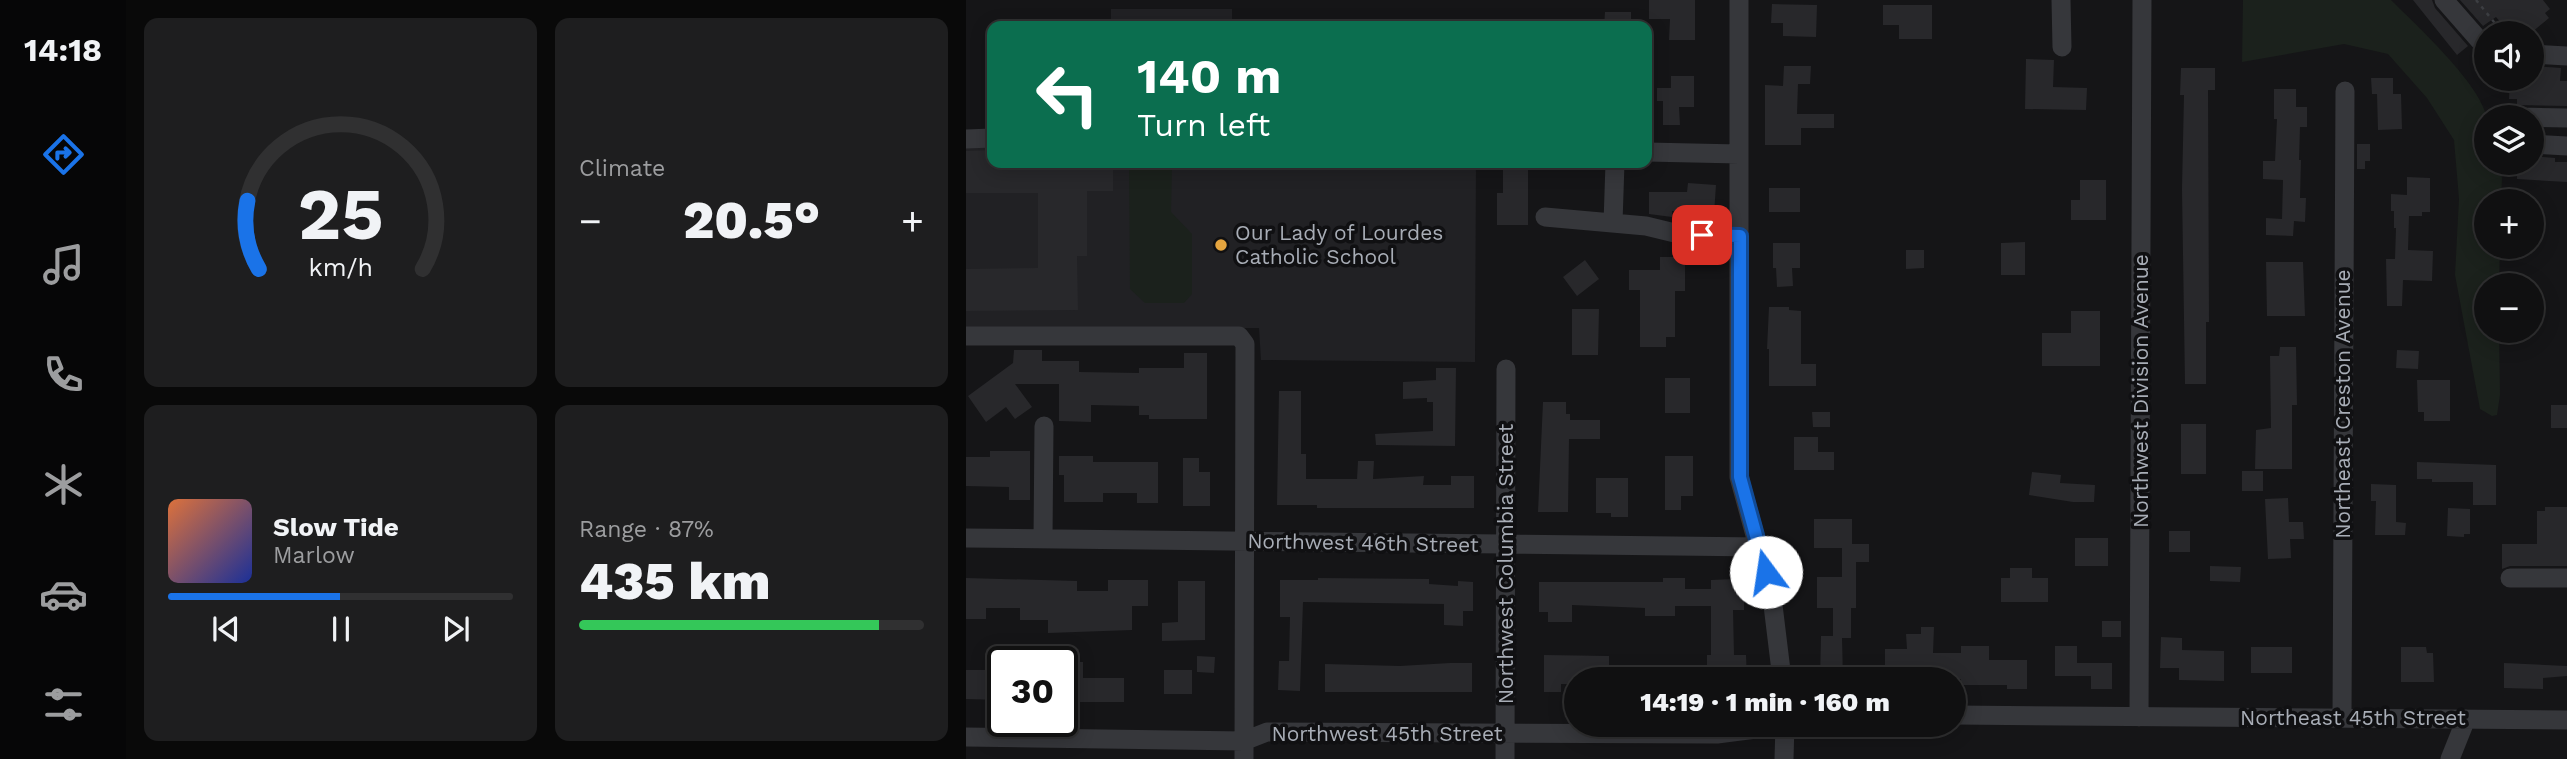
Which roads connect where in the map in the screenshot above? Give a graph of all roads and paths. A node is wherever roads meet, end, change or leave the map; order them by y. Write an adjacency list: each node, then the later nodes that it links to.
1 (1739, 0): 19 (street)
2 (2062, 0): 8 (street)
3 (2142, 0): 36 (street, Northwest Division Avenue)
4 (2444, 0): 7 (street)
5 (2476, 0): 6 (path)
6 (2493, 21)
7 (2474, 35)
8 (2062, 47)
9 (2544, 55): 10 (street)
10 (2567, 56)
11 (2345, 91): 37 (street, Northeast Creston Avenue)
12 (2544, 118): 13 (street)
13 (2567, 118)
14 (987, 138): 15 (street)
15 (966, 139)
16 (2544, 145): 17 (street)
17 (2567, 146)
18 (1652, 152): 19 (street)
19 (1739, 154): 23 (street)
20 (1615, 168): 22 (street)
21 (1545, 217): 22 (street)
22 (1613, 223): 23 (street)
23 (1740, 236): 31 (street)
24 (966, 336): 29 (street)
25 (1506, 369): 30 (street, Northwest Columbia Street)
26 (1044, 426): 28 (street)
27 (966, 538): 28 (street, Northwest 46th Street)
28 (1043, 539): 29 (street, Northwest 46th Street)
29 (1244, 542): 30 (street, Northwest 46th Street); 44 (street)
30 (1506, 544): 31 (street, Northwest 46th Street); 40 (street, Northwest Columbia Street)
31 (1760, 547): 34 (street)
32 (2510, 578): 33 (street)
33 (2567, 578)
34 (1781, 667)
35 (1966, 715): 36 (street)
36 (2139, 717): 37 (street, Northeast 45th Street)
37 (2342, 718): 38 (street, Northeast 45th Street)
38 (2466, 719): 39 (street, Northeast 45th Street); 47 (street)
39 (2567, 720)
40 (1506, 734): 41 (street, Northwest 45th Street); 44 (street, Northwest 45th Street); 45 (street, Northwest Columbia Street)
41 (1564, 734)
42 (966, 737): 44 (street, Northwest 45th Street)
43 (1785, 737): 46 (street)
44 (1244, 750)
45 (1505, 759)
46 (1784, 759)
47 (2450, 759)

